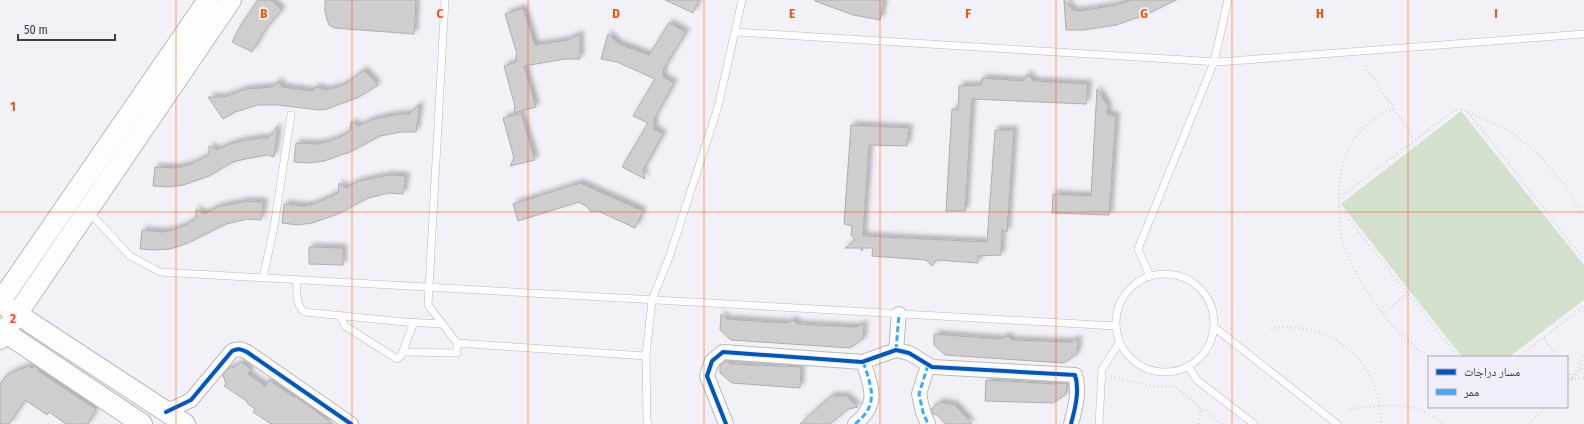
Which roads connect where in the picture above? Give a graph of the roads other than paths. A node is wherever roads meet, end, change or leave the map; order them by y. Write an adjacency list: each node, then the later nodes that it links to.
1 (208, 0): 16 (main road)
2 (231, 0): 10 (main road)
3 (445, 0): 14 (lane)
4 (742, 0): 6 (lane)
5 (1228, 0): 8 (lane)
6 (736, 32): 8 (lane); 15 (lane)
7 (1584, 34): 8 (lane)
8 (1214, 62): 11 (lane)
9 (291, 115): 12 (lane)
10 (88, 211): 12 (lane); 17 (main road)
11 (1150, 276): 22 (lane); 23 (lane)
12 (263, 278): 13 (lane)
13 (297, 280): 14 (lane); 19 (lane)
14 (430, 287): 15 (lane); 21 (lane)
15 (652, 300): 18 (lane); 29 (lane)
16 (0, 302): 17 (main road)
17 (18, 314): 24 (main road); 34 (main road)
18 (899, 314): 22 (lane); 27 (street)
19 (340, 316): 20 (lane); 28 (lane)
20 (414, 322): 21 (lane); 28 (lane)
21 (442, 324): 26 (lane)
22 (1116, 326): 25 (lane)
23 (1214, 327): 32 (lane); 46 (lane)
24 (2, 333): 35 (main road)
25 (1120, 342): 32 (lane); 44 (lane)
26 (457, 343): 28 (lane); 29 (lane)
27 (896, 350): 30 (street); 31 (street)
28 (403, 352)
29 (646, 356): 39 (lane)
30 (862, 362): 40 (street); 41 (street)
31 (928, 365): 42 (street); 43 (street)
32 (1188, 366): 45 (lane)
33 (191, 400): 34 (street); 37 (street); 38 (street)
34 (166, 412): 36 (main road)
35 (142, 424)
36 (185, 424)
37 (191, 424)
38 (351, 424)
39 (648, 424)
40 (726, 424)
41 (855, 424)
42 (928, 424)
43 (1071, 424)
44 (1099, 424)
45 (1254, 424)
46 (1337, 424)

